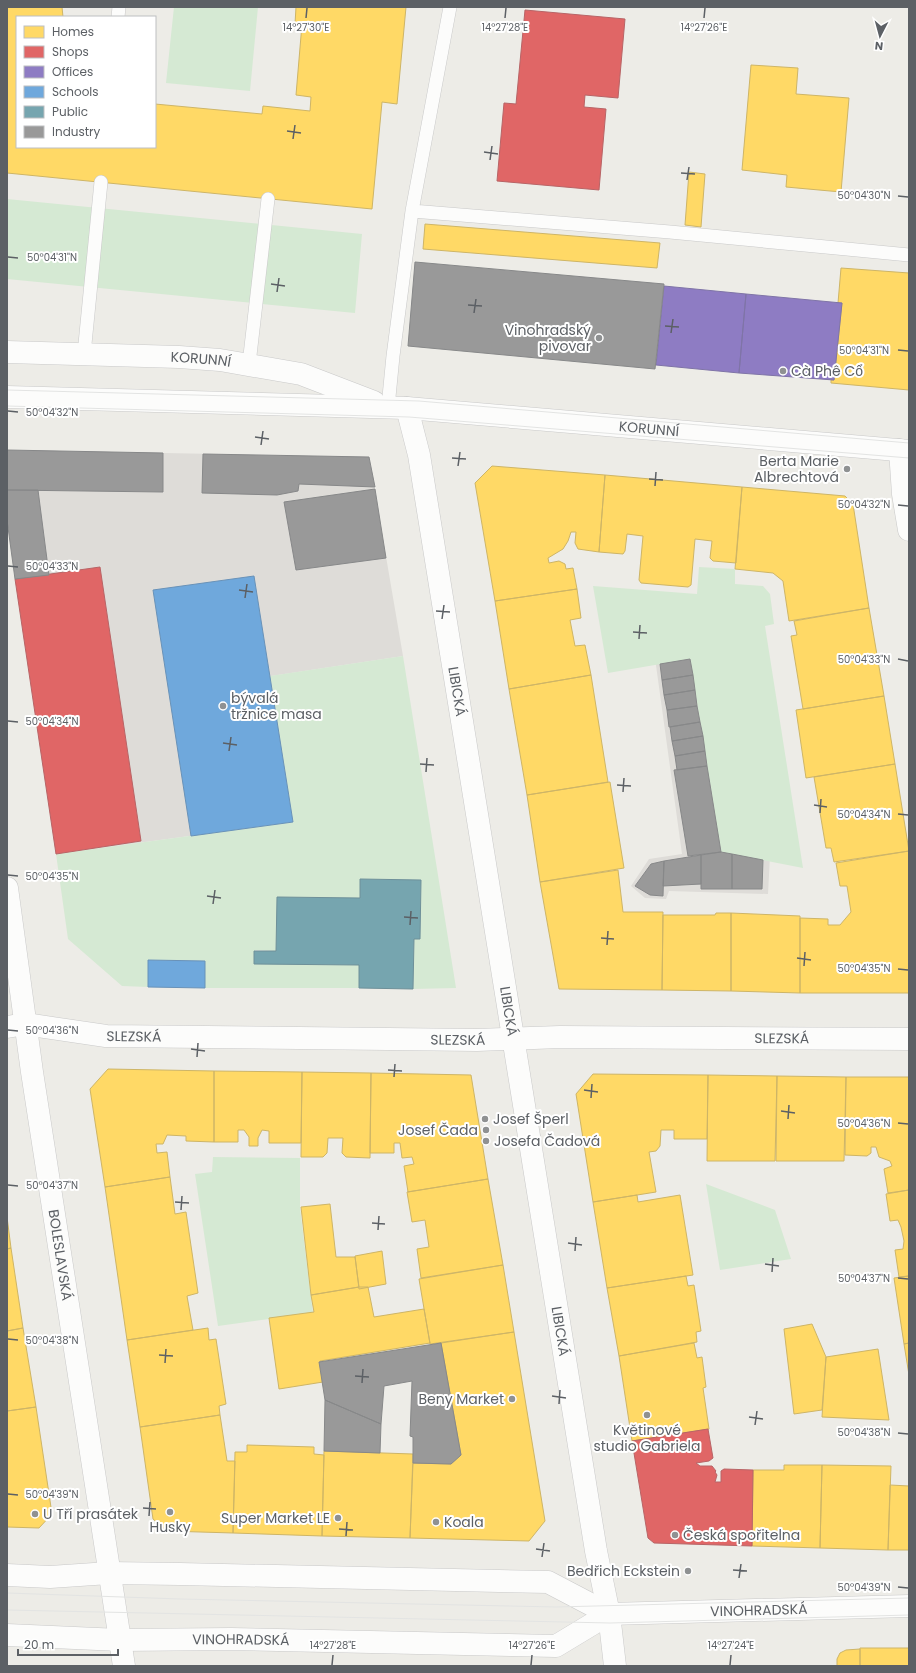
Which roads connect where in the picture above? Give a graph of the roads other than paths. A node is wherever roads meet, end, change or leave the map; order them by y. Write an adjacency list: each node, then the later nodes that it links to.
1 (450, 7): 4 (lane)
2 (100, 182): 7 (lane)
3 (268, 199): 8 (lane)
4 (412, 211): 5 (lane); 10 (lane)
5 (909, 255)
6 (7, 352): 7 (street, KORUNNÍ)
7 (84, 354): 8 (street, KORUNNÍ)
8 (249, 364): 10 (street, KORUNNÍ)
9 (7, 397): 10 (street, KORUNNÍ)
10 (398, 408): 11 (street, KORUNNÍ); 15 (street, LIBICKÁ)
11 (905, 451): 12 (street)
12 (909, 530)
13 (7, 888): 14 (street, BOLESLAVSKÁ)
14 (16, 1025): 15 (street, SLEZSKÁ); 17 (street, BOLESLAVSKÁ)
15 (512, 1039): 16 (street, SLEZSKÁ); 20 (street, LIBICKÁ)
16 (909, 1039)
17 (109, 1574): 18 (street, VINOHRADSKÁ); 20 (street, VINOHRADSKÁ); 22 (street, BOLESLAVSKÁ)
18 (7, 1575)
19 (909, 1606): 20 (street, VINOHRADSKÁ)
20 (609, 1614): 22 (street, VINOHRADSKÁ); 24 (street, LIBICKÁ)
21 (7, 1635): 22 (street, VINOHRADSKÁ)
22 (120, 1640): 23 (street, BOLESLAVSKÁ)
23 (124, 1666)
24 (616, 1666)

